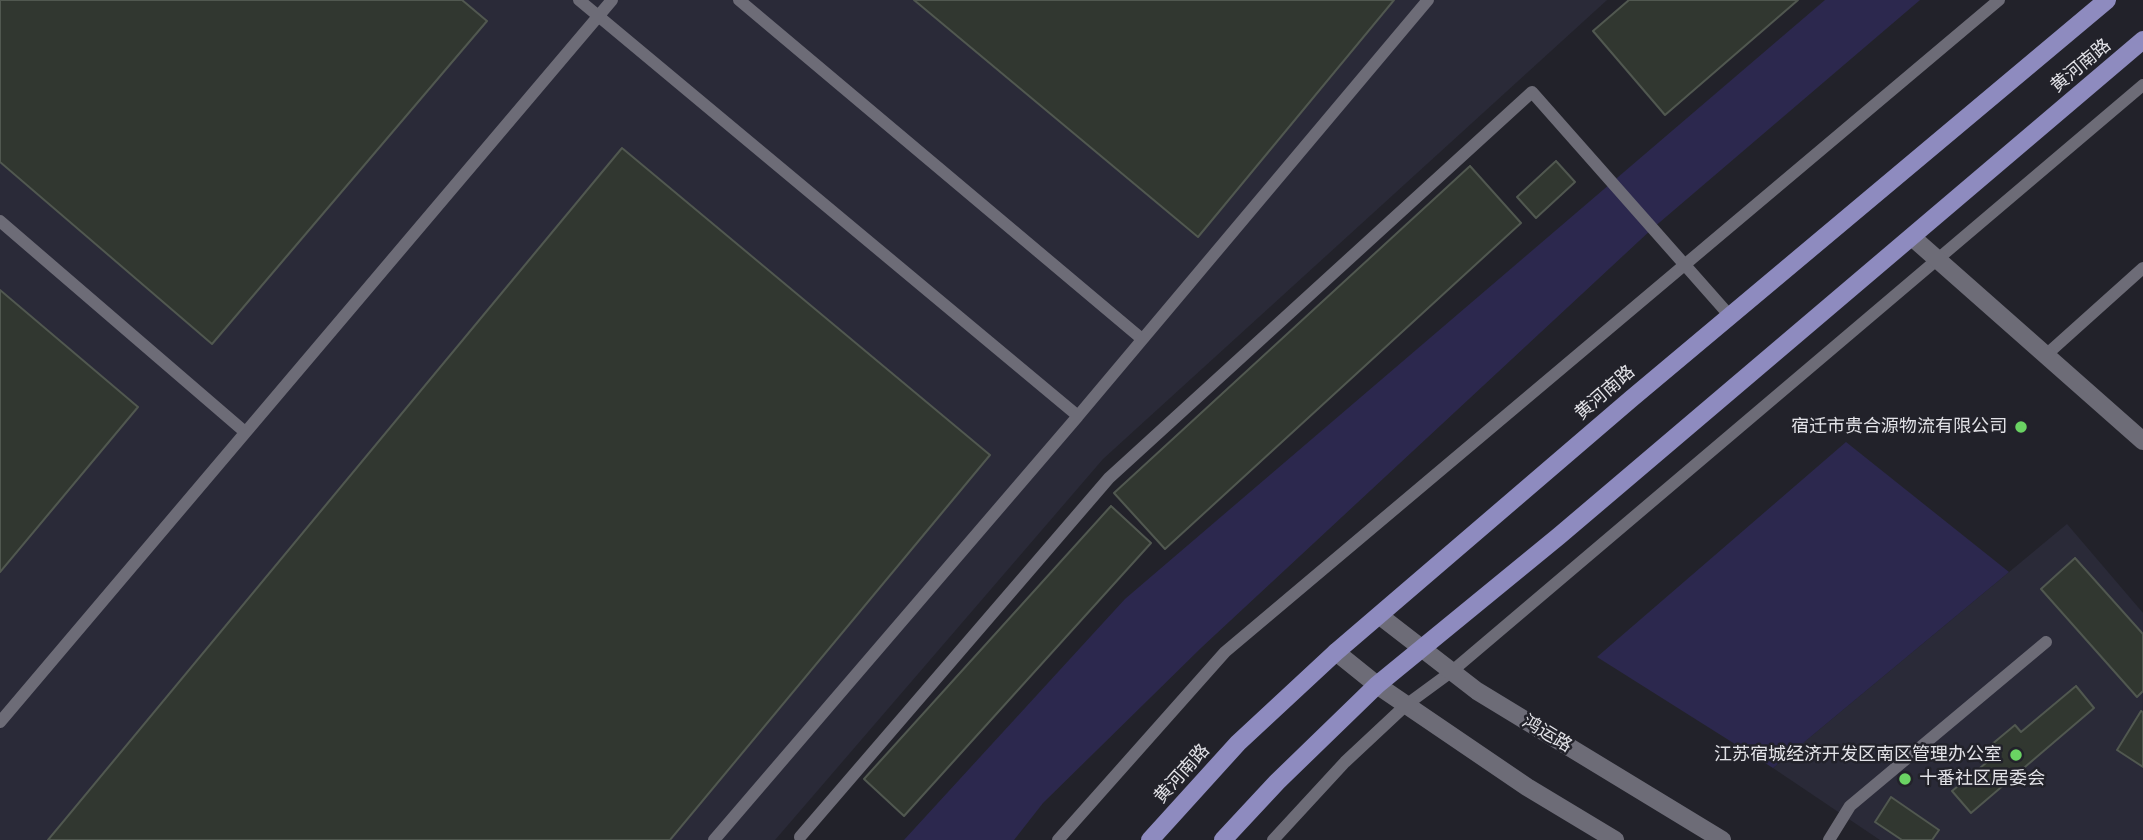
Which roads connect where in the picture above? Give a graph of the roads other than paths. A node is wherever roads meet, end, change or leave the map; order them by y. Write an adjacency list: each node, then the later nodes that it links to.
1 (579, 0): 7 (lane)
2 (612, 0): 7 (lane)
3 (739, 0): 16 (lane)
4 (1428, 0): 16 (lane)
5 (1999, 0): 13 (lane)
6 (2107, 0): 15 (main road, 黄河南路)
7 (598, 16): 18 (lane); 19 (lane)
8 (2143, 40): 11 (main road, 黄河南路)
9 (2143, 85): 12 (lane)
10 (0, 221): 19 (lane)
11 (1912, 237): 12 (street); 23 (main road, 黄河南路)
12 (1939, 260): 17 (street); 25 (lane)
13 (1685, 264): 15 (lane); 29 (lane); 31 (lane)
14 (2143, 268): 17 (lane)
15 (1730, 316): 21 (main road, 黄河南路)
16 (1142, 339): 18 (lane)
17 (2046, 355): 20 (street)
18 (1078, 416): 30 (lane)
19 (245, 432): 28 (lane)
20 (2143, 441)
21 (1380, 616): 23 (street, 鸿运路); 24 (main road, 黄河南路)
22 (2046, 642): 37 (lane)
23 (1422, 651): 25 (street, 鸿运路); 26 (main road, 黄河南路)
24 (1336, 652): 26 (street); 32 (main road, 黄河南路)
25 (1451, 672): 27 (lane); 36 (street, 鸿运路)
26 (1377, 685): 27 (street); 33 (main road, 黄河南路)
27 (1406, 705): 34 (lane); 35 (street)
28 (0, 722)
29 (800, 837)
30 (714, 840)
31 (1058, 840)
32 (1150, 840)
33 (1223, 840)
34 (1273, 840)
35 (1615, 840)
36 (1722, 840)
37 (1829, 840)

